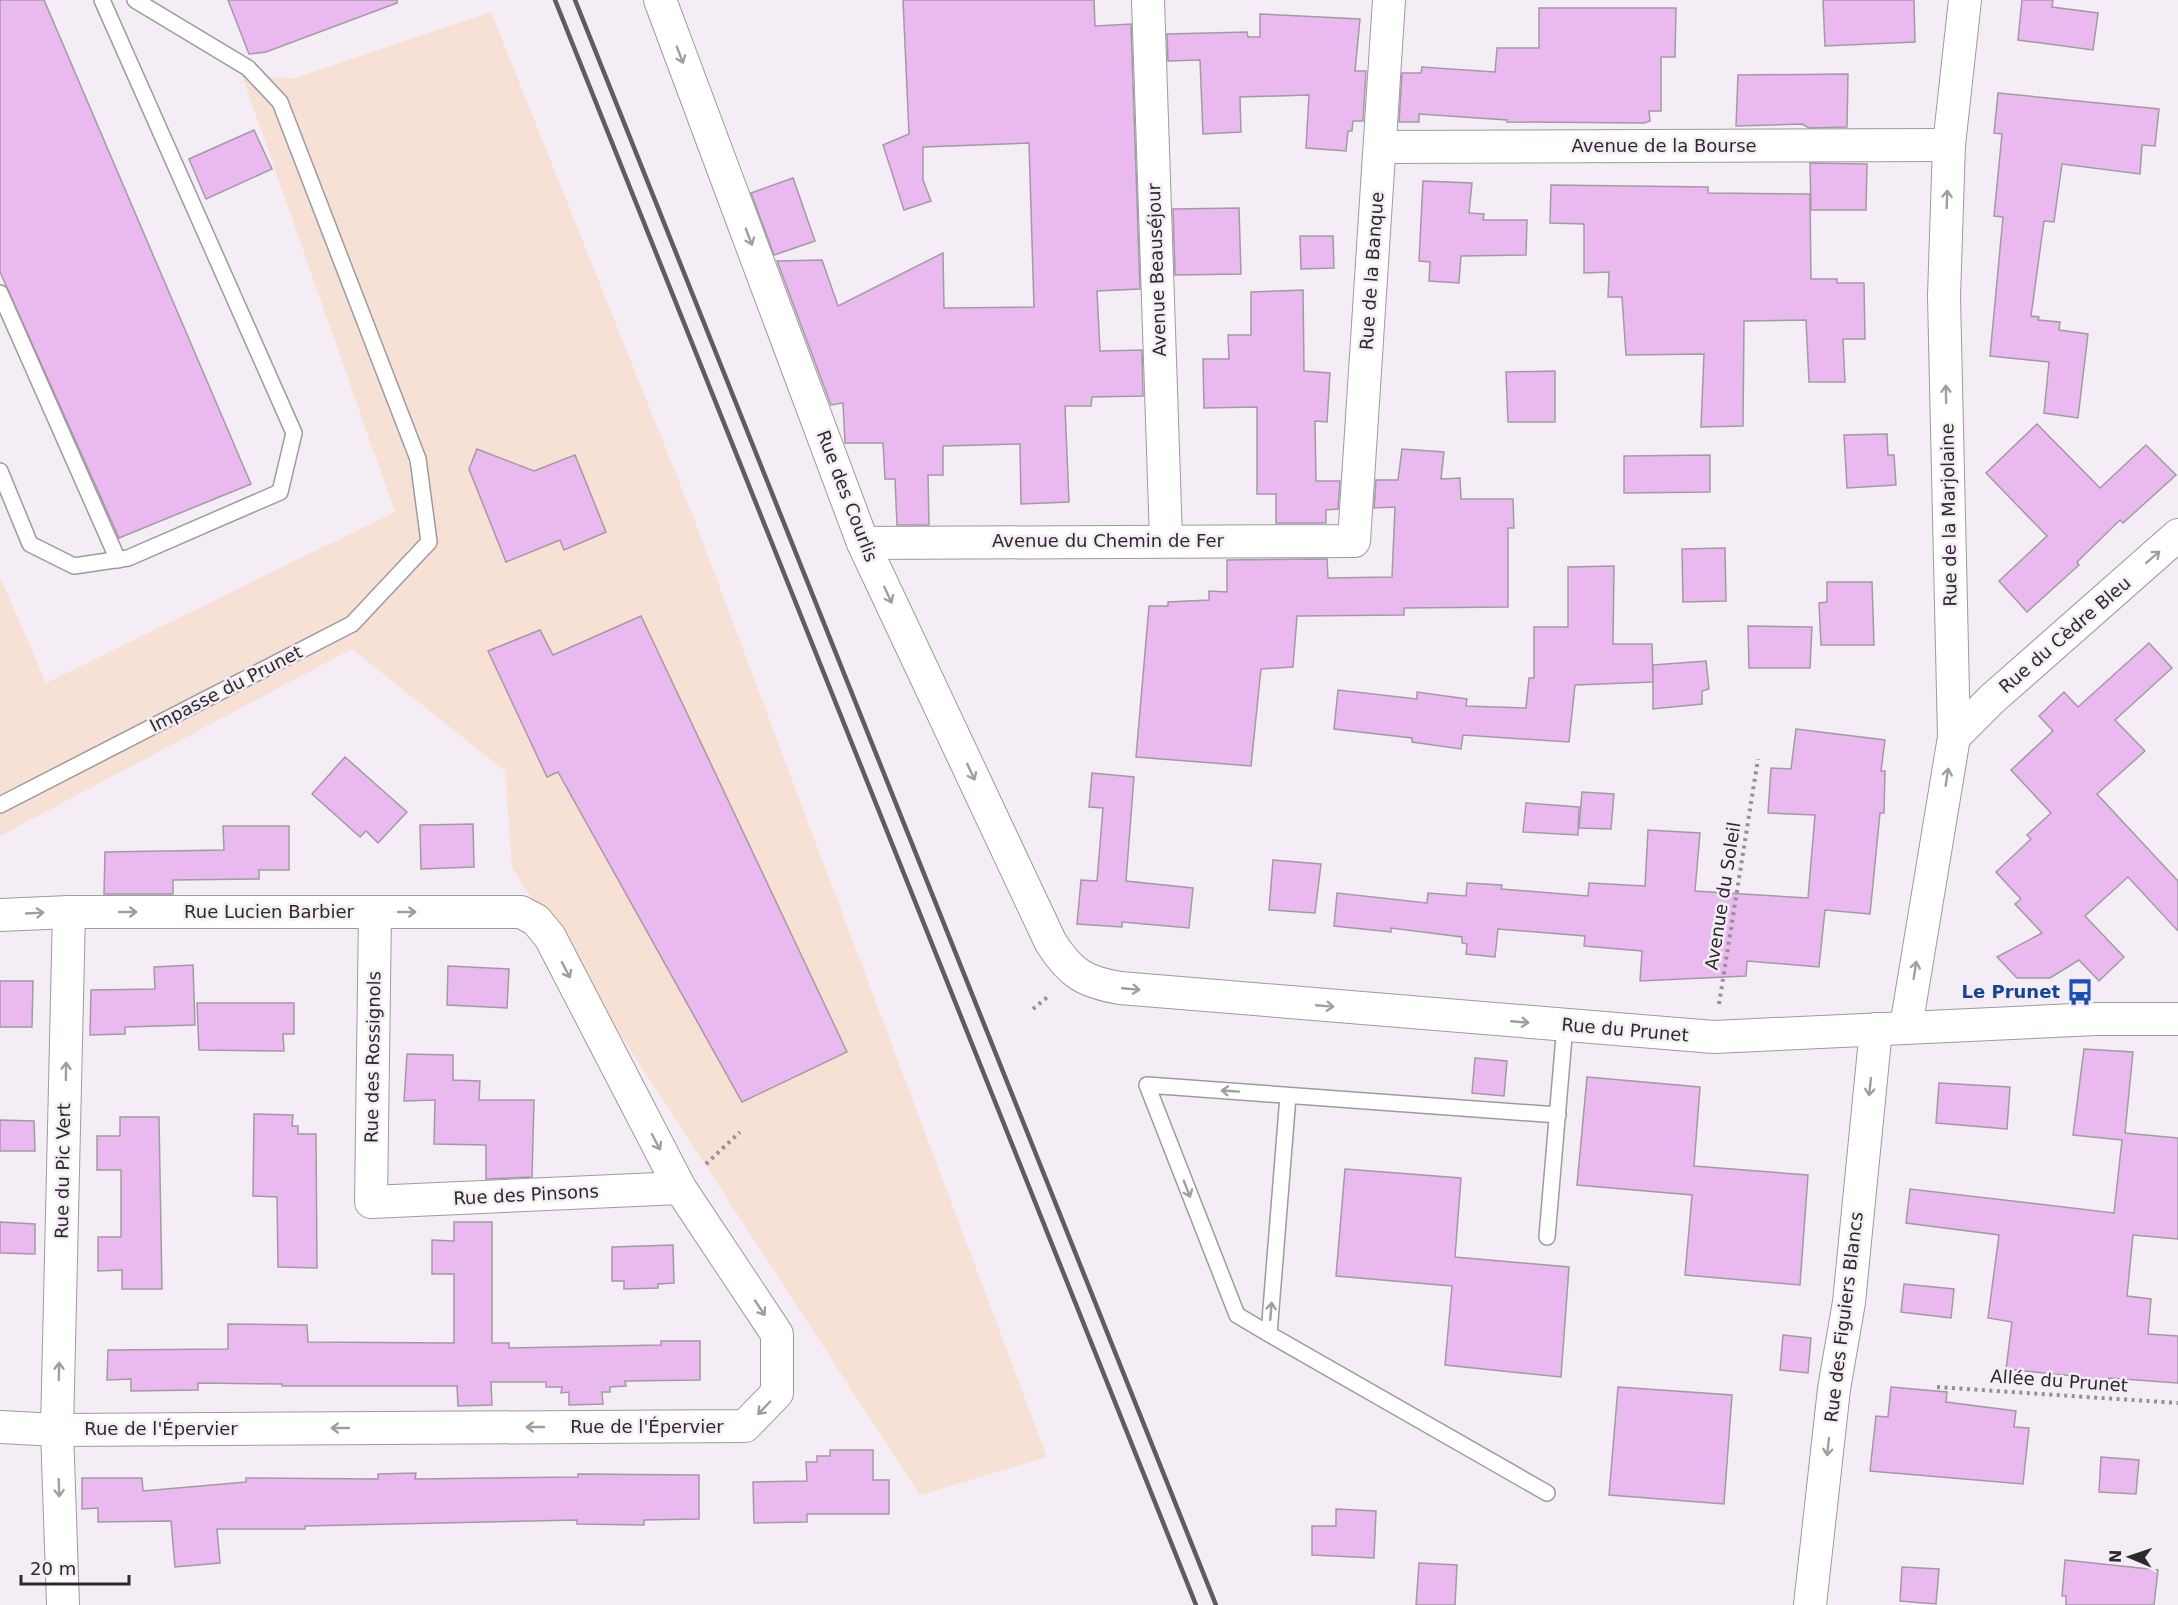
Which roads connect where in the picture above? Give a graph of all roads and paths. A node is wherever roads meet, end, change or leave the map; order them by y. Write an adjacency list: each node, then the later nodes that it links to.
1 (102, 0): 15 (lane)
2 (135, 0): 18 (lane, Impasse du Prunet)
3 (660, 0): 14 (street, Rue des Courlis, one-way to 14)
4 (1149, 0): 12 (street, Avenue Beauséjour)
5 (1389, 0): 8 (street, Rue de la Banque)
6 (1965, 0): 7 (street, Rue de la Marjolaine)
7 (1949, 145): 8 (street, Avenue de la Bourse); 16 (street, Rue de la Marjolaine, one-way to 7)
8 (1380, 147): 13 (street, Rue de la Banque)
9 (0, 293): 15 (lane)
10 (0, 471): 15 (lane)
11 (2178, 535): 16 (street, Rue du Cèdre Bleu, one-way to 11)
12 (1166, 540): 13 (street, Avenue du Chemin de Fer); 14 (street, Avenue du Chemin de Fer)
13 (1354, 541)
14 (863, 543): 23 (street, Rue des Courlis, one-way to 23)
15 (118, 560)
16 (1954, 737): 26 (street, Rue de la Marjolaine, one-way to 16)
17 (1758, 759): 27 (path, Avenue du Soleil)
18 (0, 805)
19 (69, 912): 20 (street, Rue Lucien Barbier, one-way to 20); 21 (street, Rue Lucien Barbier, one-way to 19); 38 (street, Rue du Pic Vert, one-way to 19)
20 (375, 912): 22 (street, Rue Lucien Barbier, one-way to 22); 32 (street, Rue des Rossignols)
21 (0, 915)
22 (536, 920): 31 (street, Rue de l'Épervier, one-way to 31)
23 (1076, 973): 25 (street, Rue du Prunet, one-way to 25)
24 (2178, 1019): 26 (street, Rue du Prunet)
25 (1565, 1025): 27 (street, Rue du Prunet); 29 (lane)
26 (1891, 1028): 27 (street, Rue du Prunet); 41 (street, Rue des Figuiers Blancs, one-way to 41)
27 (1714, 1037)
28 (1288, 1096): 29 (lane); 34 (lane, one-way to 28); 34 (lane, one-way to 34)
29 (1558, 1115): 33 (lane)
30 (740, 1132): 31 (path)
31 (680, 1188): 32 (street, Rue des Pinsons); 38 (street, Rue de l'Épervier, one-way to 38)
32 (371, 1202)
33 (1547, 1237)
34 (1269, 1334): 39 (lane)
35 (1937, 1387): 36 (path, Allée du Prunet)
36 (2178, 1403)
37 (0, 1427): 38 (street, Rue de l'Épervier)
38 (57, 1430): 40 (street, Rue du Pic Vert, one-way to 40)
39 (1547, 1493)
40 (63, 1605)
41 (1810, 1605)

